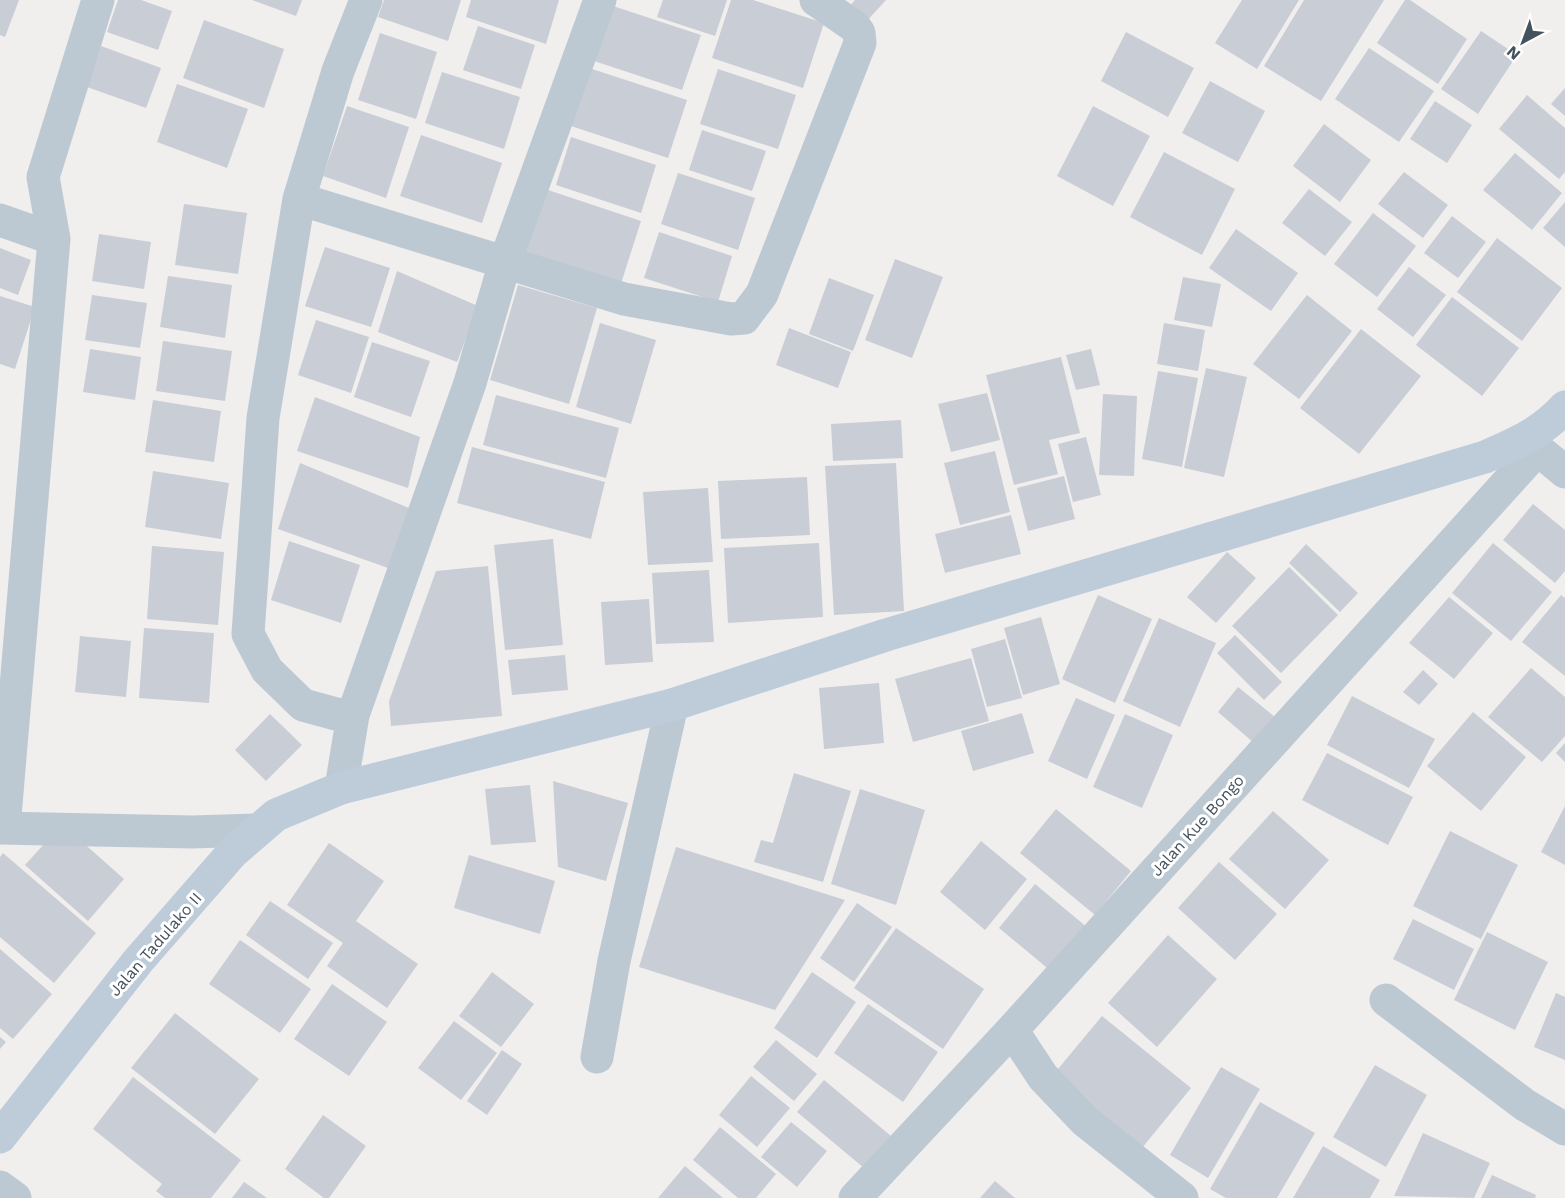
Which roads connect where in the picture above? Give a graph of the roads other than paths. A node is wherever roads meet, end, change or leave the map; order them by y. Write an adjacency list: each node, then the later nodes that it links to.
1 (98, 0): 7 (street)
2 (366, 0): 5 (street)
3 (600, 0): 8 (street)
4 (816, 0): 8 (street)
5 (299, 199): 8 (street); 13 (street)
6 (0, 220): 7 (street)
7 (54, 239): 15 (street)
8 (505, 262): 13 (street)
9 (1565, 407): 10 (main road, Jalan Tadulako II)
10 (1531, 445): 11 (street); 12 (main road, Jalan Tadulako II); 18 (street, Jalan Kue Bongo)
11 (1565, 472)
12 (672, 705): 14 (main road, Jalan Tadulako II); 19 (street)
13 (353, 716): 14 (street)
14 (341, 788): 16 (main road, Jalan Tadulako II)
15 (2, 828): 16 (street)
16 (257, 830): 21 (main road, Jalan Tadulako II)
17 (1386, 999): 20 (street)
18 (1012, 1030): 24 (street, Jalan Kue Bongo); 25 (street)
19 (597, 1056)
20 (1565, 1130)
21 (0, 1137)
22 (0, 1187): 23 (street)
23 (15, 1198)
24 (855, 1198)
25 (1182, 1198)

